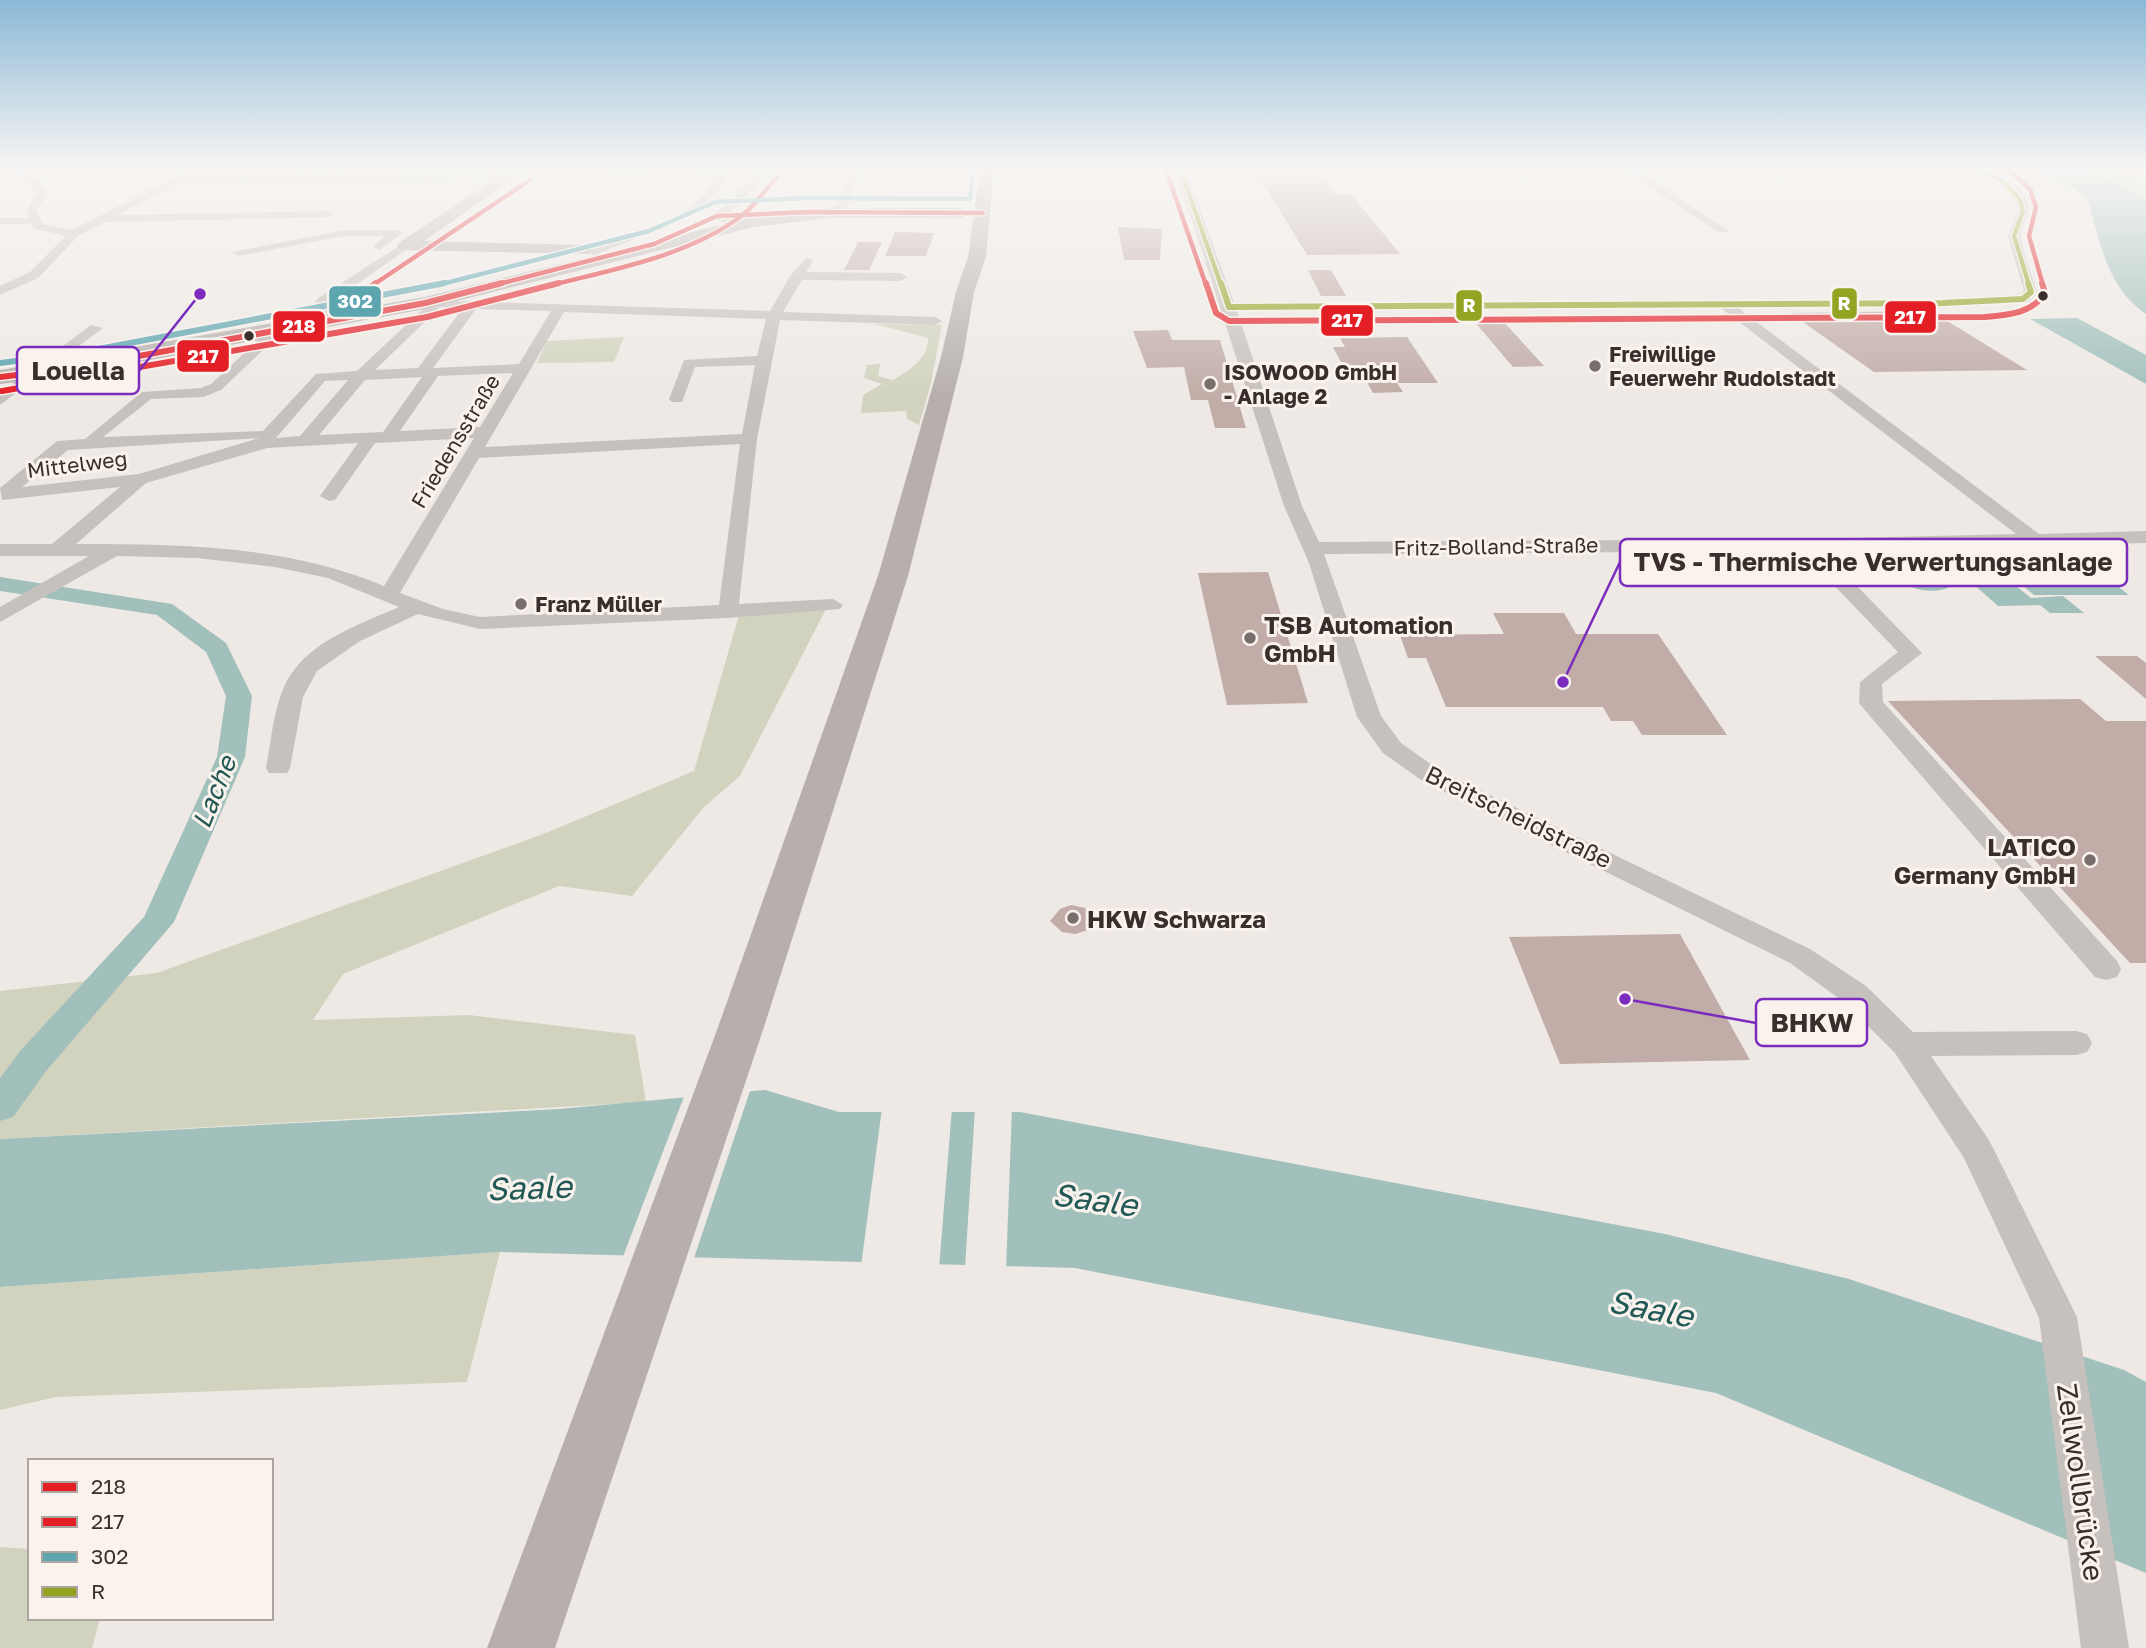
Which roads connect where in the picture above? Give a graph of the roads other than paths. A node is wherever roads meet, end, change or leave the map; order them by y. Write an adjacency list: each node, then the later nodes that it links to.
1 (64, 245): 15 (street)
2 (278, 245): 9 (street)
3 (621, 245): 10 (street)
4 (649, 245): 10 (street)
5 (979, 245): 16 (main road)
6 (1207, 245): 20 (street, Breitscheidstraße)
7 (2017, 245): 18 (street)
8 (406, 246): 10 (street); 23 (street)
9 (238, 252)
10 (604, 253): 17 (street)
11 (956, 255): 16 (main road)
12 (807, 261): 13 (street)
13 (796, 276): 14 (street); 22 (street)
14 (901, 277)
15 (0, 291)
16 (965, 292): 61 (main road)
17 (430, 304): 19 (street); 23 (street); 31 (street)
18 (1724, 304): 20 (street); 45 (street)
19 (471, 306): 21 (street); 30 (street)
20 (1229, 307): 47 (street, Breitscheidstraße)
21 (559, 309): 22 (street); 28 (street, Friedensstraße)
22 (774, 316): 24 (street); 27 (street)
23 (328, 321): 26 (street)
24 (935, 321)
25 (96, 328): 29 (street)
26 (278, 330): 29 (street); 40 (street, Mittelweg)
27 (763, 360): 33 (street); 38 (street)
28 (526, 368): 30 (street); 35 (street, Friedensstraße)
29 (39, 372): 32 (street); 34 (street)
30 (428, 373): 31 (street); 36 (street)
31 (361, 375): 37 (street); 39 (street)
32 (0, 377)
33 (677, 399)
34 (0, 400)
35 (488, 432): 36 (street, Mittelweg); 41 (street, Friedensstraße)
36 (379, 437): 39 (street, Mittelweg); 43 (street)
37 (268, 438): 39 (street, Mittelweg); 40 (street, Mittelweg); 42 (street, Mittelweg)
38 (749, 439): 41 (street); 54 (street)
39 (306, 440)
40 (93, 443): 42 (street, Mittelweg)
41 (476, 453): 51 (street, Friedensstraße)
42 (140, 479): 49 (street, Mittelweg)
43 (330, 496)
44 (2146, 537): 45 (street, Fritz-Bolland-Straße)
45 (2034, 539): 46 (street, Fritz-Bolland-Straße)
46 (1806, 545): 47 (street, Fritz-Bolland-Straße); 57 (street)
47 (1313, 548): 59 (street, Breitscheidstraße)
48 (0, 550): 49 (street)
49 (57, 550): 50 (street)
50 (113, 550): 51 (street); 55 (street)
51 (388, 596): 53 (street)
52 (833, 605): 54 (street)
53 (415, 608): 54 (street); 56 (street)
54 (728, 612)
55 (0, 616)
56 (278, 768)
57 (2106, 969)
58 (2077, 1043): 59 (street)
59 (1906, 1044): 60 (street, Breitscheidstraße)
60 (2058, 1317): 62 (street, Zellwollbrücke)
61 (522, 1648)
62 (2105, 1648)

